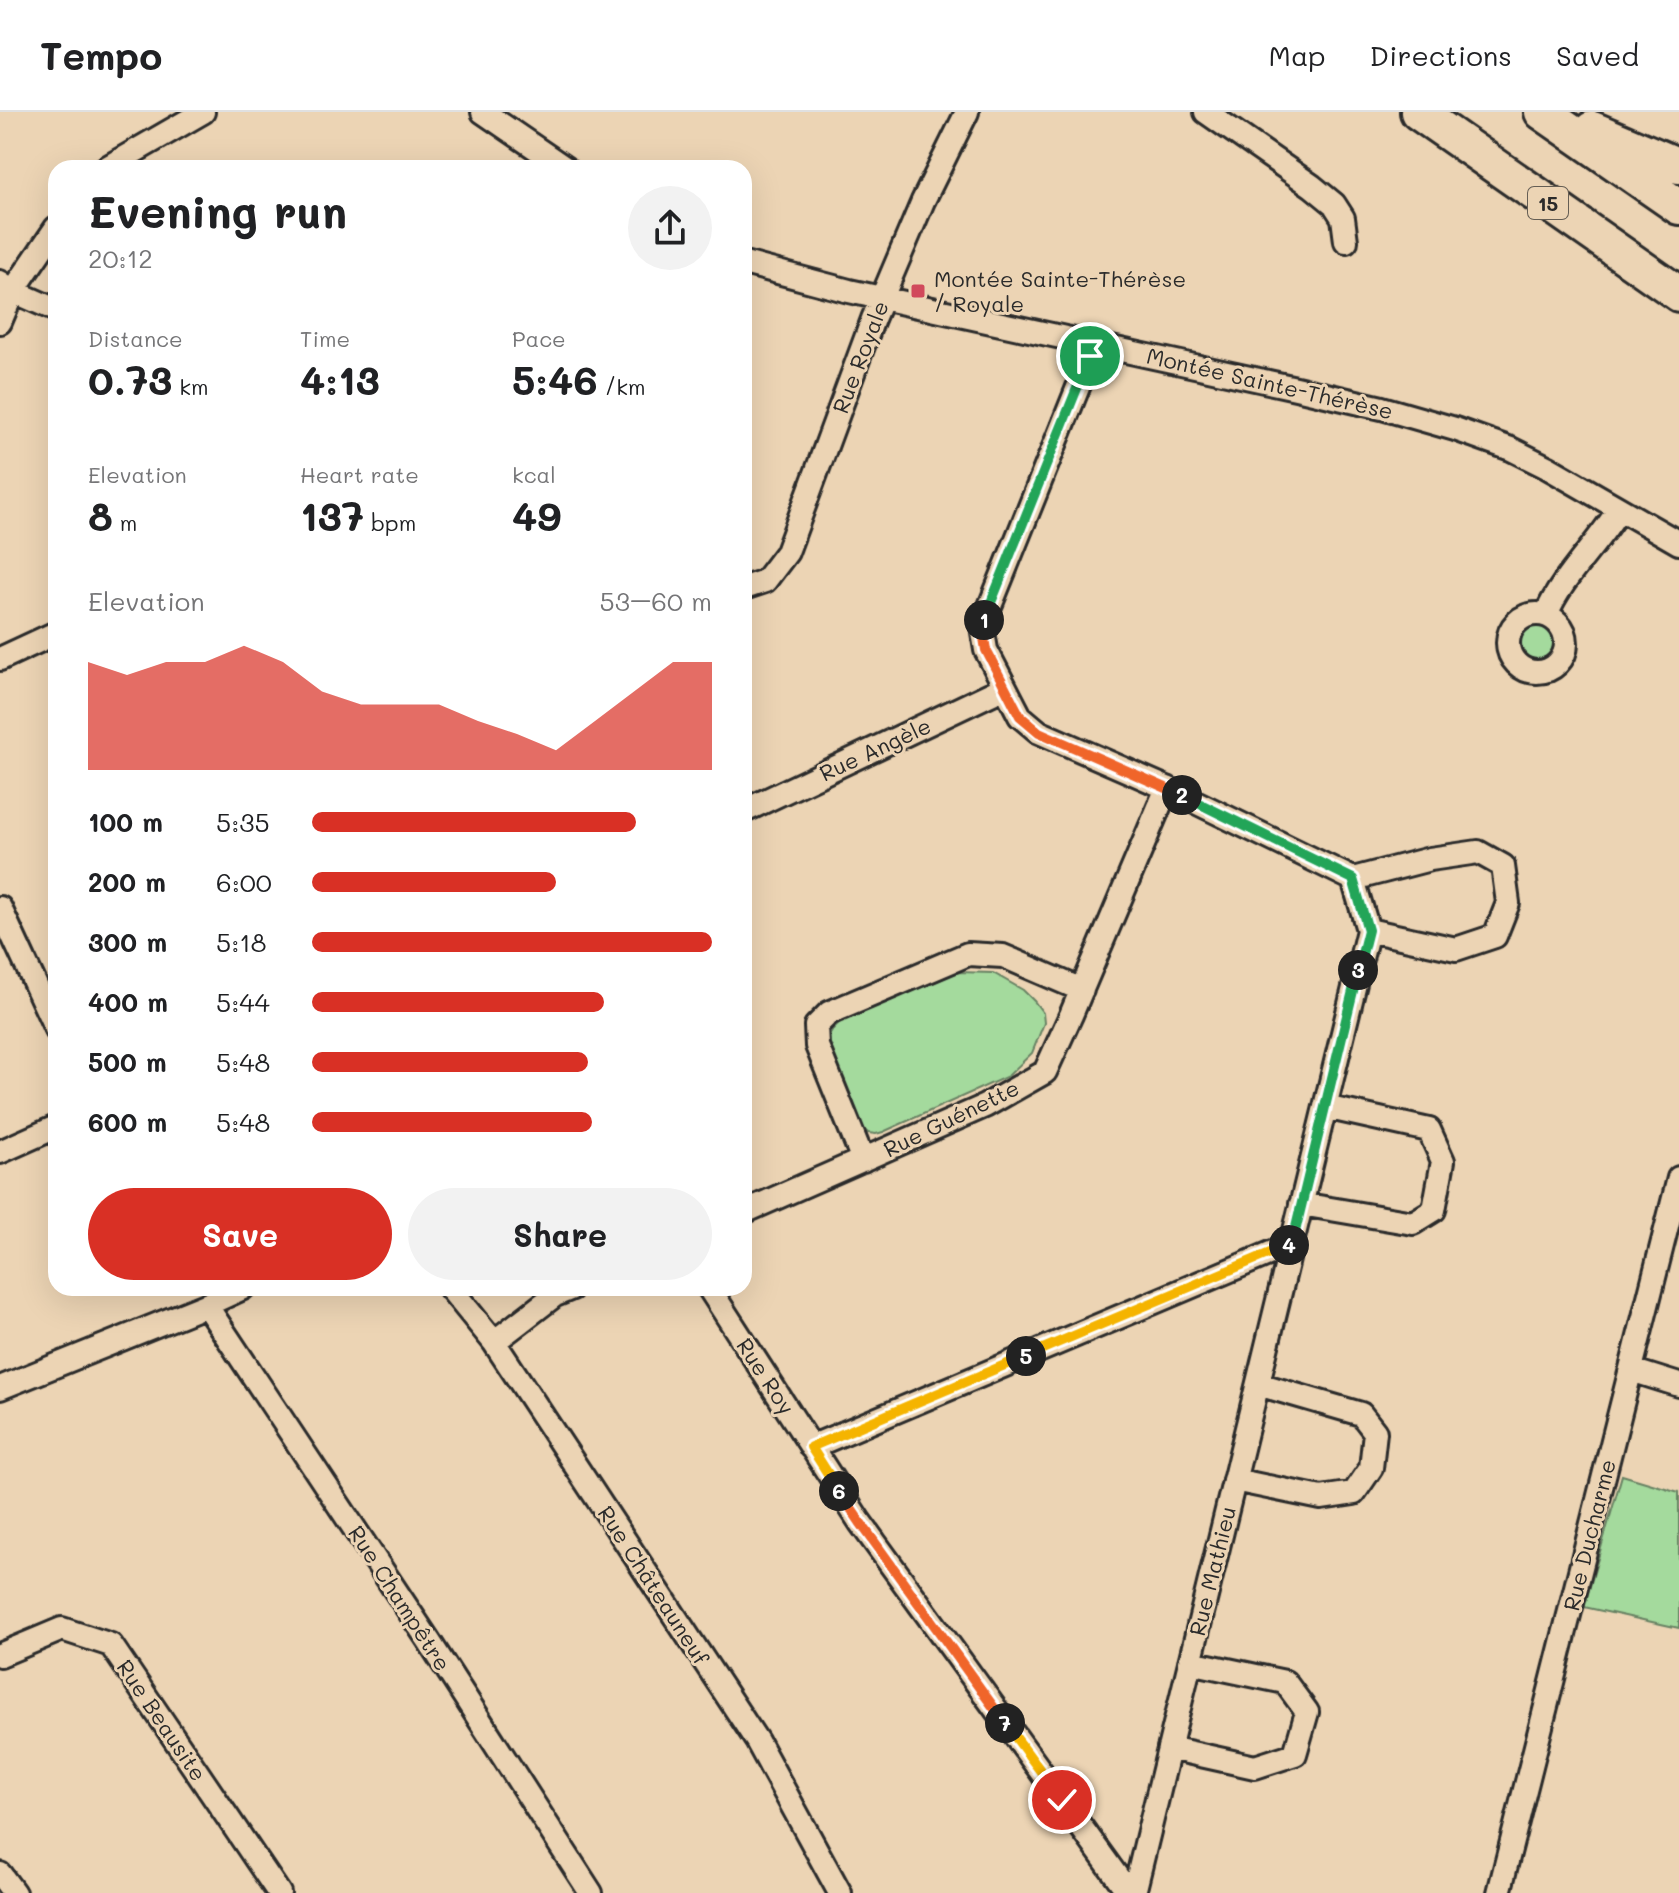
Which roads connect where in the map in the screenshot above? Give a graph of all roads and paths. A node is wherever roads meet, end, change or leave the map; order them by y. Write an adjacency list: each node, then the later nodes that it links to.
1 (203, 112): 8 (street)
2 (483, 112): 9 (street)
3 (967, 112): 17 (street, Rue Royale)
4 (1206, 112): 13 (street)
5 (1418, 112): 16 (highway, 15)
6 (1542, 112): 11 (highway)
7 (1551, 112): 10 (highway)
8 (120, 160)
9 (553, 160)
10 (1679, 166)
11 (1679, 207)
12 (48, 238): 15 (street)
13 (1346, 241)
14 (752, 265): 17 (street, Montée Sainte-Thérèse)
15 (7, 287): 18 (street); 19 (street)
16 (1679, 294)
17 (882, 299): 20 (street, Montée Sainte-Thérèse); 23 (street, Rue Royale)
18 (48, 306)
19 (0, 322)
20 (1093, 344): 21 (street, Montée Sainte-Thérèse); 27 (street)
21 (1619, 509): 22 (street, Montée Sainte-Thérèse); 24 (street)
22 (1679, 543)
23 (752, 585)
24 (1546, 615)
25 (48, 637): 26 (street)
26 (0, 659)
27 (1005, 687): 28 (street); 29 (street, Rue Angèle)
28 (1167, 788): 30 (street); 33 (street, Rue Guénette)
29 (752, 807)
30 (1353, 879): 32 (street); 32 (street)
31 (0, 908): 34 (street)
32 (1368, 930): 35 (street, Rue Mathieu)
33 (1082, 990): 38 (street, Rue Guénette); 38 (street, Rue Guénette)
34 (48, 1012)
35 (1325, 1107): 40 (street, Rue Mathieu); 40 (street)
36 (48, 1131): 37 (street)
37 (0, 1152)
38 (863, 1160): 41 (street, Rue Guénette)
39 (1679, 1178): 49 (street, Rue Ducharme)
40 (1301, 1204): 42 (street, Rue Mathieu)
41 (752, 1209)
42 (1292, 1244): 50 (street, Rue Mathieu); 53 (street)
43 (226, 1296): 47 (street)
44 (457, 1296): 48 (street, Rue Châteauneuf)
45 (554, 1296): 48 (street)
46 (714, 1296): 53 (street, Rue Roy)
47 (206, 1305): 52 (street); 61 (street, Rue Champêtre)
48 (494, 1342): 62 (street, Rue Châteauneuf)
49 (1631, 1370): 51 (street); 64 (street, Rue Ducharme)
50 (1258, 1384): 54 (street, Rue Mathieu); 54 (street, Rue Mathieu)
51 (1679, 1385)
52 (0, 1388)
53 (811, 1447): 63 (street, Rue Roy)
54 (1234, 1480): 56 (street, Rue Mathieu)
55 (0, 1655): 60 (street, Rue Beausite)
56 (1190, 1662): 57 (street, Rue Mathieu); 57 (street, Rue Mathieu)
57 (1169, 1748): 63 (street, Rue Mathieu)
58 (0, 1874): 59 (street)
59 (14, 1893)
60 (279, 1893)
61 (591, 1893)
62 (840, 1893)
63 (1132, 1893)
64 (1499, 1893)

